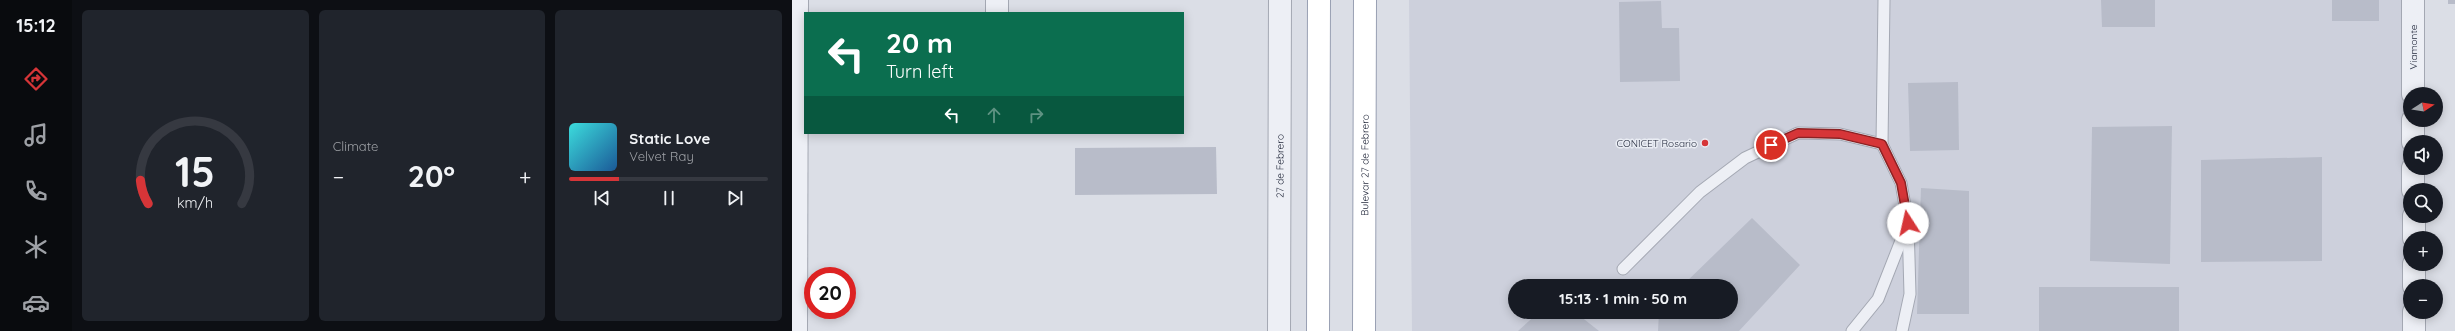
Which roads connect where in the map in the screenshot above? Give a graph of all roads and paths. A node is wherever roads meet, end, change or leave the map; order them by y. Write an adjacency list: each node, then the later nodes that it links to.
1 (797, 0): 9 (street)
2 (997, 0): 8 (street)
3 (1280, 0): 16 (street, 27 de Febrero)
4 (1319, 0): 17 (main road)
5 (1365, 0): 18 (main road, Bulevar 27 de Febrero)
6 (1884, 0): 11 (lane)
7 (2413, 0): 10 (street, Viamonte)
8 (997, 12)
9 (798, 52): 15 (street)
10 (2413, 87)
11 (1882, 144): 12 (lane); 13 (lane)
12 (1908, 223): 19 (lane); 20 (lane)
13 (1623, 269)
14 (2414, 319): 21 (street)
15 (796, 331)
16 (1278, 331)
17 (1318, 331)
18 (1364, 331)
19 (1852, 331)
20 (1902, 331)
21 (2414, 331)

